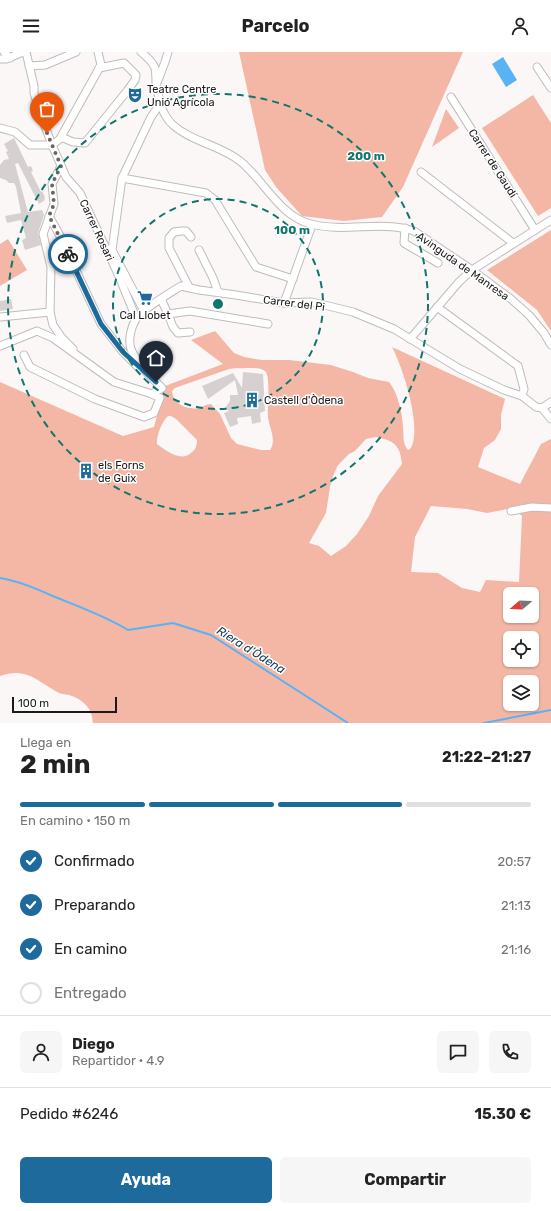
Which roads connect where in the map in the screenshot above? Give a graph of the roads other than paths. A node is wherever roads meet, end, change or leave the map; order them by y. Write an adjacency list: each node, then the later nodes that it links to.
1 (4, 52): 7 (street)
2 (25, 52): 7 (street); 9 (street, Carrer Rosari)
3 (76, 52): 9 (street)
4 (98, 52): 11 (street)
5 (142, 52): 12 (street, Avinguda de Manresa)
6 (168, 52): 12 (street)
7 (10, 58): 8 (street)
8 (0, 59)
9 (29, 66): 18 (street, Carrer Rosari)
10 (537, 67): 13 (street)
11 (99, 68): 17 (street); 17 (street)
12 (156, 83): 15 (street, Avinguda de Manresa)
13 (551, 88)
14 (451, 97): 26 (street, Carrer de Gaudí)
15 (160, 104): 21 (street); 24 (street, Avinguda de Manresa)
16 (0, 128): 18 (street)
17 (61, 137): 18 (street)
18 (52, 145): 19 (street, Carrer Rosari)
19 (61, 166): 22 (street); 42 (street, Carrer Rosari)
20 (421, 172): 28 (street)
21 (122, 178): 32 (street); 38 (street)
22 (49, 216): 39 (street); 50 (street)
23 (551, 220): 26 (street)
24 (312, 225): 25 (street, Avinguda de Manresa); 32 (street)
25 (405, 228): 30 (street); 31 (street, Avinguda de Manresa)
26 (535, 230): 28 (street)
27 (191, 237): 33 (street)
28 (513, 244): 31 (street)
29 (199, 250): 34 (street)
30 (438, 263)
31 (472, 270): 37 (street); 46 (street, Avinguda de Manresa)
32 (293, 279): 36 (street)
33 (189, 287): 34 (street, Carrer del Pi); 35 (street, Carrer del Pi)
34 (218, 292): 36 (street, Carrer del Pi)
35 (161, 299): 38 (street, Carrer del Pi); 40 (street)
36 (284, 303): 45 (street, Carrer del Pi)
37 (437, 307): 45 (street); 52 (street)
38 (144, 311): 42 (street, Carrer del Pi)
39 (50, 312): 41 (street); 49 (street)
40 (168, 314): 43 (street); 44 (street)
41 (0, 317)
42 (136, 318): 50 (street)
43 (268, 324)
44 (190, 332)
45 (410, 339): 52 (street, Carrer del Pi)
46 (551, 345)
47 (0, 346): 49 (street)
48 (24, 355): 51 (street)
49 (80, 358): 51 (street)
50 (156, 382): 51 (street)
51 (152, 394)
52 (522, 396): 54 (street, Carrer del Pi)
53 (551, 402): 54 (street)
54 (542, 408): 55 (street)
55 (551, 419)
56 (551, 508): 57 (street)
57 (511, 511)

